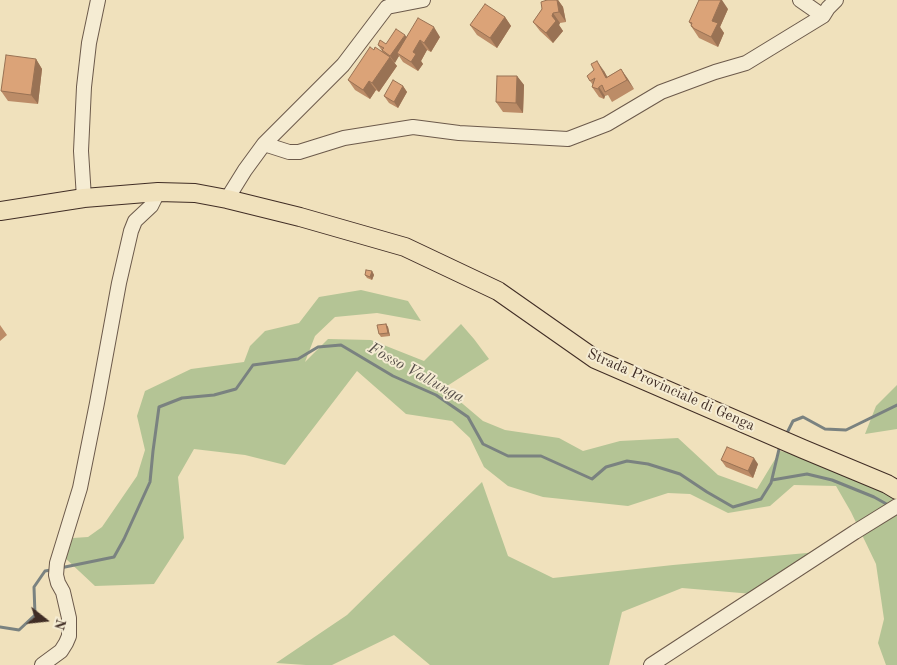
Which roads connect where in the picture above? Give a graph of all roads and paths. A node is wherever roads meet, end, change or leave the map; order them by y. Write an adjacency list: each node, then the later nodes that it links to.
1 (98, 0): 8 (street)
2 (423, 0): 6 (street)
3 (800, 0): 5 (street)
4 (836, 0): 5 (street)
5 (823, 16): 6 (street)
6 (264, 144): 9 (street)
7 (158, 192): 8 (main road, Strada Provinciale di Genga); 9 (main road, Strada Provinciale di Genga); 13 (street)
8 (84, 198): 10 (main road, Strada Provinciale di Genga)
9 (227, 199): 11 (main road, Strada Provinciale di Genga)
10 (0, 211)
11 (897, 490)
12 (894, 508): 14 (street)
13 (42, 665)
14 (651, 665)

